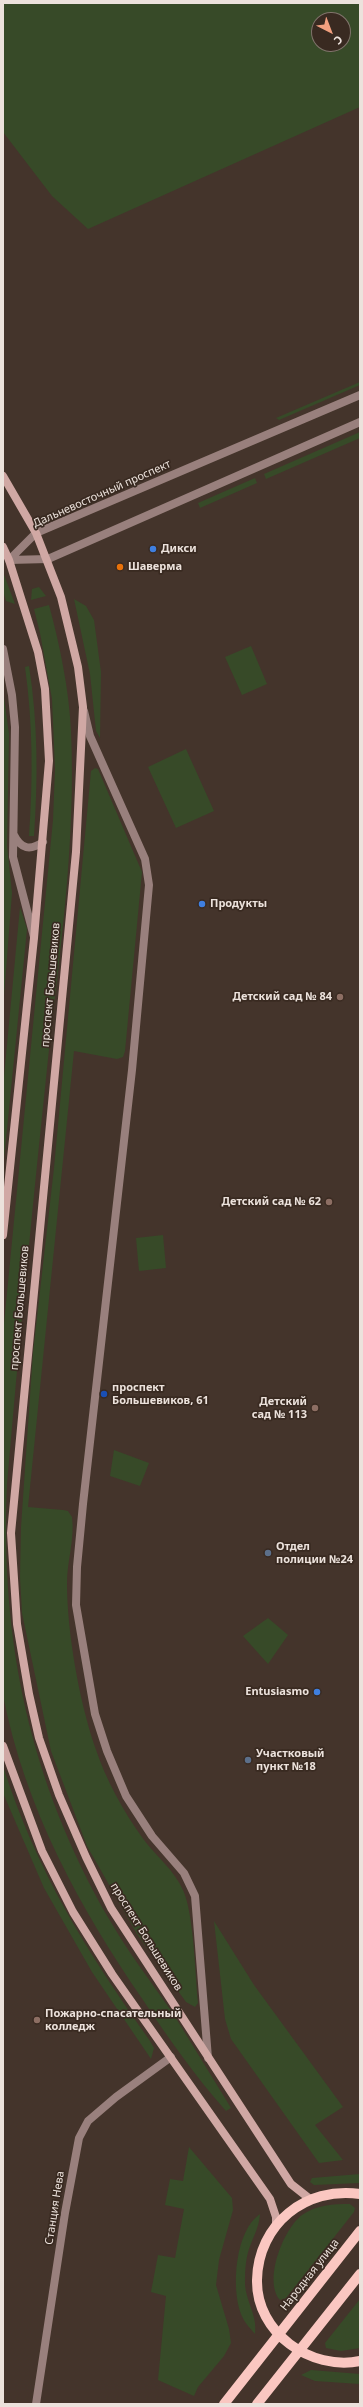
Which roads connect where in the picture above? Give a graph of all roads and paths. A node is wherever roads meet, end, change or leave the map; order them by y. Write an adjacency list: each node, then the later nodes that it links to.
1 (360, 395): 4 (street, Дальневосточный проспект)
2 (360, 422): 6 (street)
3 (3, 476): 4 (main road, проспект Большевиков)
4 (36, 533): 6 (main road, проспект Большевиков); 7 (street, Дальневосточный проспект)
5 (3, 547): 7 (main road, проспект Большевиков)
6 (48, 558): 7 (street); 9 (main road, проспект Большевиков)
7 (9, 560): 11 (main road, проспект Большевиков)
8 (3, 649): 10 (street)
9 (83, 707): 16 (street); 16 (main road, проспект Большевиков)
10 (12, 832): 11 (street); 12 (street)
11 (43, 842): 12 (main road, проспект Большевиков)
12 (34, 938): 13 (main road, проспект Большевиков)
13 (3, 1235)
14 (3, 1746): 15 (main road)
15 (171, 2057): 19 (main road); 25 (street, Станция Нева)
16 (208, 2059): 18 (main road, проспект Большевиков)
17 (360, 2194): 18 (main road)
18 (310, 2199): 19 (main road)
19 (276, 2226): 22 (main road)
20 (360, 2231): 22 (main road, Народная улица)
21 (360, 2274): 23 (main road)
22 (278, 2334): 23 (main road); 26 (main road, Народная улица)
23 (299, 2351): 24 (main road); 27 (main road)
24 (360, 2361)
25 (36, 2404)
26 (224, 2404)
27 (258, 2404)

